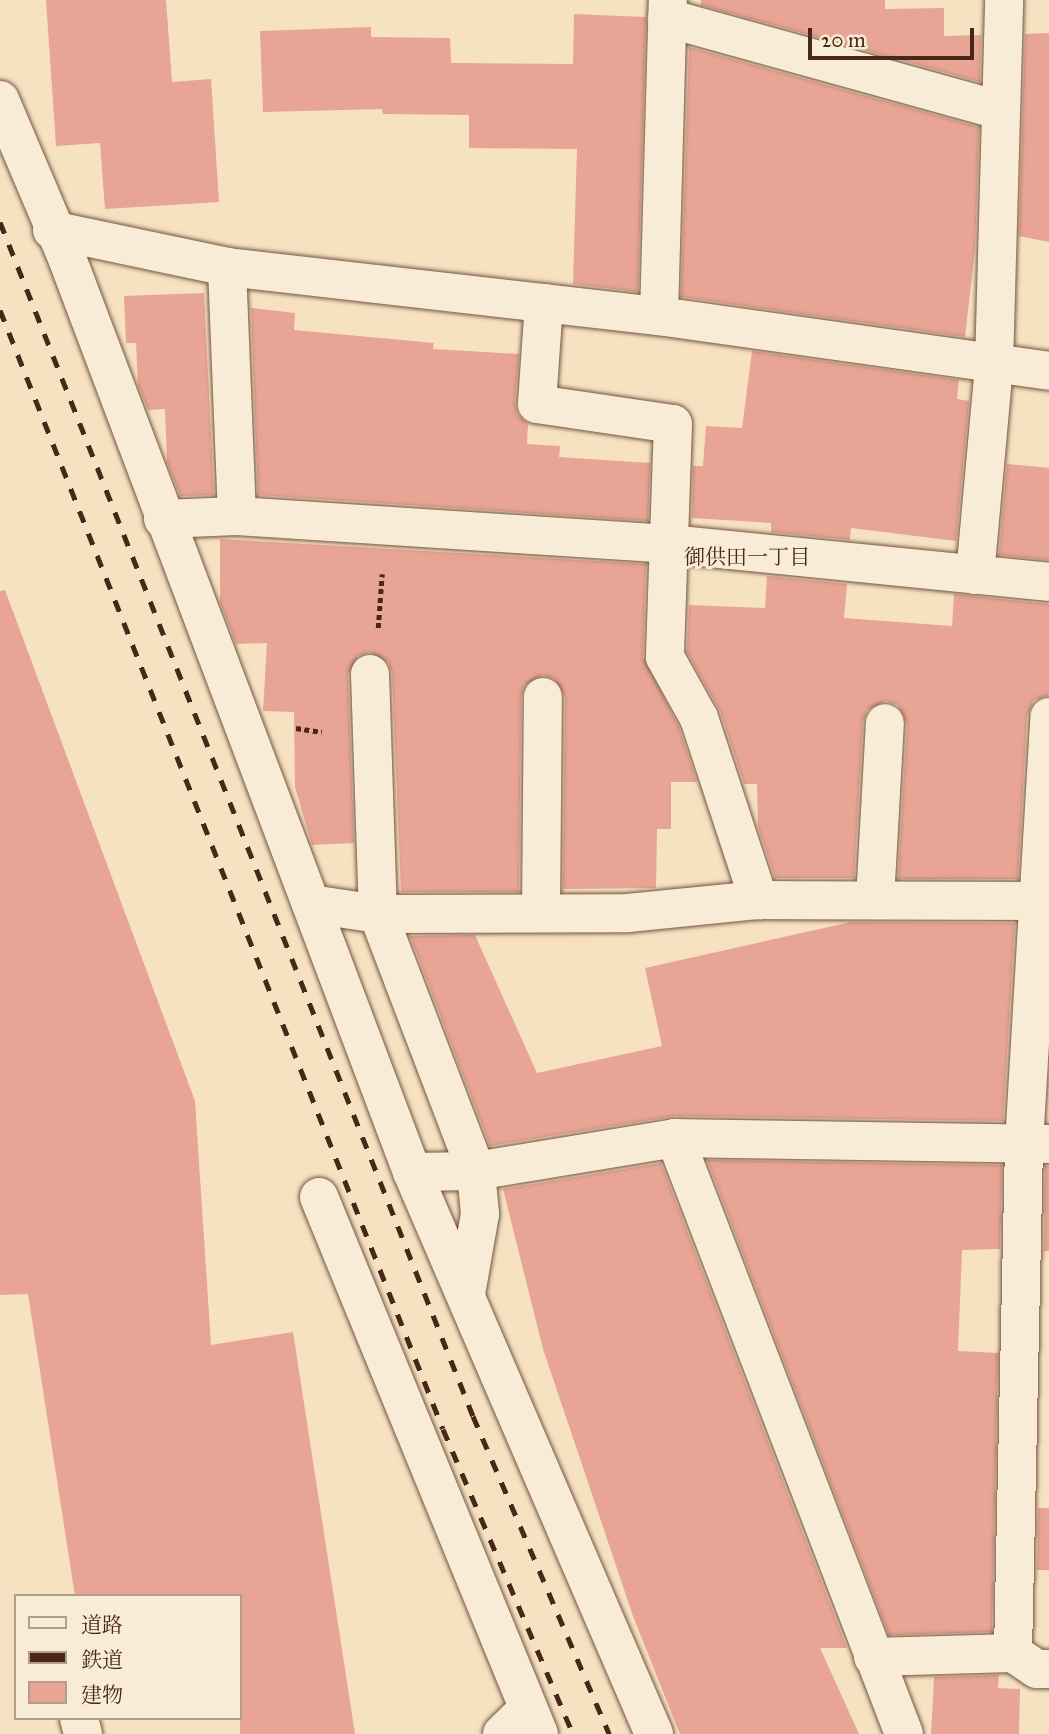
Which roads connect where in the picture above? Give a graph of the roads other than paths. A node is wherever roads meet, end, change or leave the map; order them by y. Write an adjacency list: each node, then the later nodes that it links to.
1 (1004, 0): 4 (street)
2 (667, 9): 4 (street); 8 (street)
3 (0, 100): 5 (street)
4 (998, 110): 9 (street)
5 (52, 230): 6 (street); 12 (street)
6 (227, 267): 7 (street); 11 (street)
7 (544, 303): 8 (street); 13 (street)
8 (659, 316): 9 (street)
9 (994, 365): 10 (street); 14 (street)
10 (1049, 371)
11 (237, 516): 12 (street); 13 (street)
12 (163, 519): 23 (street)
13 (670, 544): 14 (street); 20 (street)
14 (975, 575): 15 (street)
15 (1049, 582)
16 (370, 674): 25 (street)
17 (543, 696): 24 (street)
18 (1049, 717): 22 (street)
19 (884, 723): 21 (street)
20 (759, 900): 21 (street); 24 (street)
21 (875, 900): 22 (street)
22 (1044, 901): 27 (street)
23 (311, 904): 25 (street); 29 (street)
24 (541, 913): 25 (street)
25 (378, 914): 28 (street)
26 (675, 1138): 27 (street); 28 (street); 33 (street)
27 (1036, 1144): 32 (street)
28 (476, 1171): 29 (street); 31 (street)
29 (412, 1172): 31 (street)
30 (319, 1197): 35 (street)
31 (466, 1294): 36 (street)
32 (1013, 1653): 33 (street); 34 (street)
33 (873, 1657): 37 (street)
34 (1049, 1669)
35 (523, 1726)
36 (654, 1734)
37 (904, 1734)

